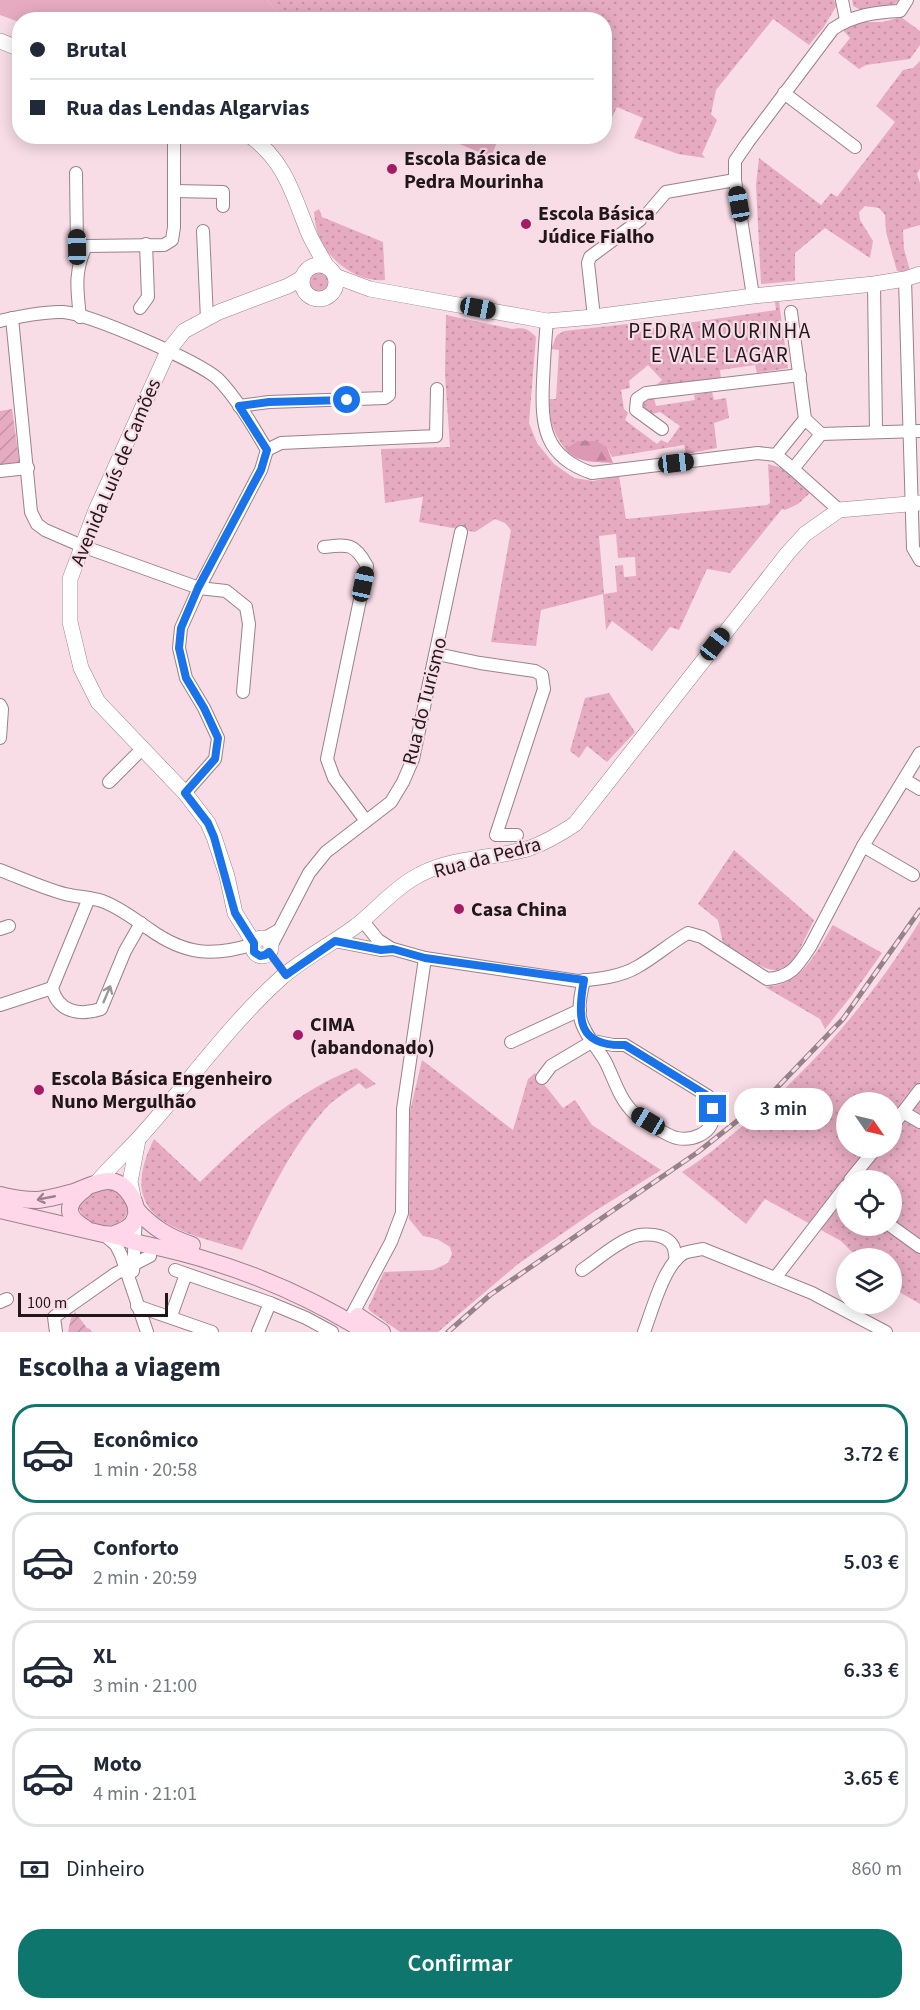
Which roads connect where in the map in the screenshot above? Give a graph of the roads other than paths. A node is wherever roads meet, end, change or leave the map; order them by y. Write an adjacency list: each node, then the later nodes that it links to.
1 (842, 0): 3 (street)
2 (907, 0): 3 (street)
3 (846, 20): 4 (street)
4 (784, 93): 7 (street); 9 (street)
5 (174, 144): 10 (street)
6 (261, 144): 15 (street)
7 (855, 147)
8 (76, 173): 14 (street)
9 (735, 180): 24 (street); 28 (street)
10 (174, 191): 11 (street); 13 (street)
11 (222, 206)
12 (202, 231): 30 (street)
13 (146, 244): 14 (street); 25 (street)
14 (81, 255): 27 (street)
15 (325, 269): 17 (street); 20 (street); 23 (street)
16 (920, 274): 18 (street)
17 (302, 278): 21 (street, Avenida Luís de Camões); 22 (street)
18 (905, 279): 19 (street); 39 (street)
19 (874, 284): 24 (street); 40 (street)
20 (370, 289): 23 (street); 31 (street)
21 (268, 294): 22 (street); 30 (street, Avenida Luís de Camões)
22 (306, 294): 23 (street)
23 (332, 294)
24 (753, 296): 28 (street)
25 (140, 308)
26 (791, 312): 34 (street)
27 (80, 317): 29 (street); 33 (street)
28 (594, 317): 31 (street)
29 (6, 319): 44 (street)
30 (207, 319): 33 (street, Avenida Luís de Camões)
31 (548, 321): 43 (street)
32 (388, 347): 36 (street)
33 (168, 351): 36 (street); 50 (street, Avenida Luís de Camões)
34 (800, 375): 37 (street); 38 (street)
35 (437, 389): 42 (street)
36 (239, 406): 42 (street)
37 (805, 419): 41 (street); 43 (street)
38 (662, 429)
39 (914, 431): 40 (street); 47 (street)
40 (876, 432): 41 (street)
41 (821, 434): 45 (street)
42 (267, 450): 53 (street)
43 (776, 455): 45 (street)
44 (28, 468): 46 (street); 50 (street)
45 (793, 469): 48 (street)
46 (0, 471)
47 (916, 503): 48 (street, Rua da Pedra); 52 (street)
48 (839, 510): 70 (street, Rua da Pedra)
49 (461, 532): 54 (street, Rua do Turismo)
50 (82, 546): 53 (street); 58 (street, Avenida Luís de Camões)
51 (324, 547): 64 (street)
52 (920, 560)
53 (198, 588): 55 (street); 63 (street)
54 (437, 654): 64 (street, Rua do Turismo); 65 (street)
55 (243, 692)
56 (0, 705): 57 (street)
57 (0, 738)
58 (142, 749): 61 (street); 63 (street, Avenida Luís de Camões)
59 (920, 753): 60 (street)
60 (905, 780): 62 (street); 66 (street)
61 (109, 782)
62 (920, 789)
63 (185, 793): 73 (street, Avenida Luís de Camões)
64 (366, 821): 73 (street, Rua do Turismo)
65 (517, 835)
66 (863, 846): 68 (street); 77 (street)
67 (1, 867): 69 (street)
68 (913, 875)
69 (89, 898): 71 (street); 78 (street)
70 (362, 920): 72 (street, Rua da Pedra); 74 (street)
71 (141, 923): 73 (street); 78 (street, one-way to 71)
72 (335, 941): 74 (street); 76 (street, Rua da Pedra)
73 (261, 945): 76 (street, Avenida Luís de Camões)
74 (393, 949): 75 (street)
75 (425, 958): 77 (street); 109 (street)
76 (286, 975): 87 (street, Rua da Pedra)
77 (584, 980): 80 (street)
78 (52, 988): 79 (street)
79 (0, 1005)
80 (580, 1010): 81 (street); 82 (street)
81 (593, 1041): 81 (street); 83 (street)
82 (511, 1042)
83 (542, 1078)
84 (920, 1090): 85 (street)
85 (903, 1112): 86 (street)
86 (920, 1122)
87 (139, 1138): 88 (street, Rua da Pedra); 91 (street)
88 (95, 1183): 89 (main road, one-way to 89); 91 (main road); 93 (main road)
89 (0, 1195)
90 (836, 1201): 105 (street)
91 (136, 1208): 94 (main road); 97 (street); 109 (main road)
92 (0, 1210): 93 (main road)
93 (85, 1228): 94 (main road)
94 (109, 1234): 97 (main road); 103 (street)
95 (902, 1234): 98 (street)
96 (665, 1239): 100 (street); 102 (street); 104 (street)
97 (135, 1242): 99 (main road); 103 (street)
98 (920, 1247)
99 (168, 1249): 101 (street); 116 (main road)
100 (703, 1249): 102 (street); 105 (street)
101 (150, 1256): 103 (street); 106 (street)
102 (676, 1260): 118 (street)
103 (129, 1266): 106 (street); 111 (street)
104 (582, 1270)
105 (775, 1278): 119 (street)
106 (131, 1290): 108 (street)
107 (270, 1303): 110 (street); 114 (street); 115 (street)
108 (137, 1306): 110 (street); 112 (street)
109 (353, 1313): 117 (main road)
110 (171, 1316): 113 (street)
111 (56, 1332)
112 (147, 1332)
113 (212, 1332)
114 (258, 1332)
115 (332, 1332)
116 (366, 1332)
117 (382, 1332)
118 (644, 1332)
119 (886, 1332)

